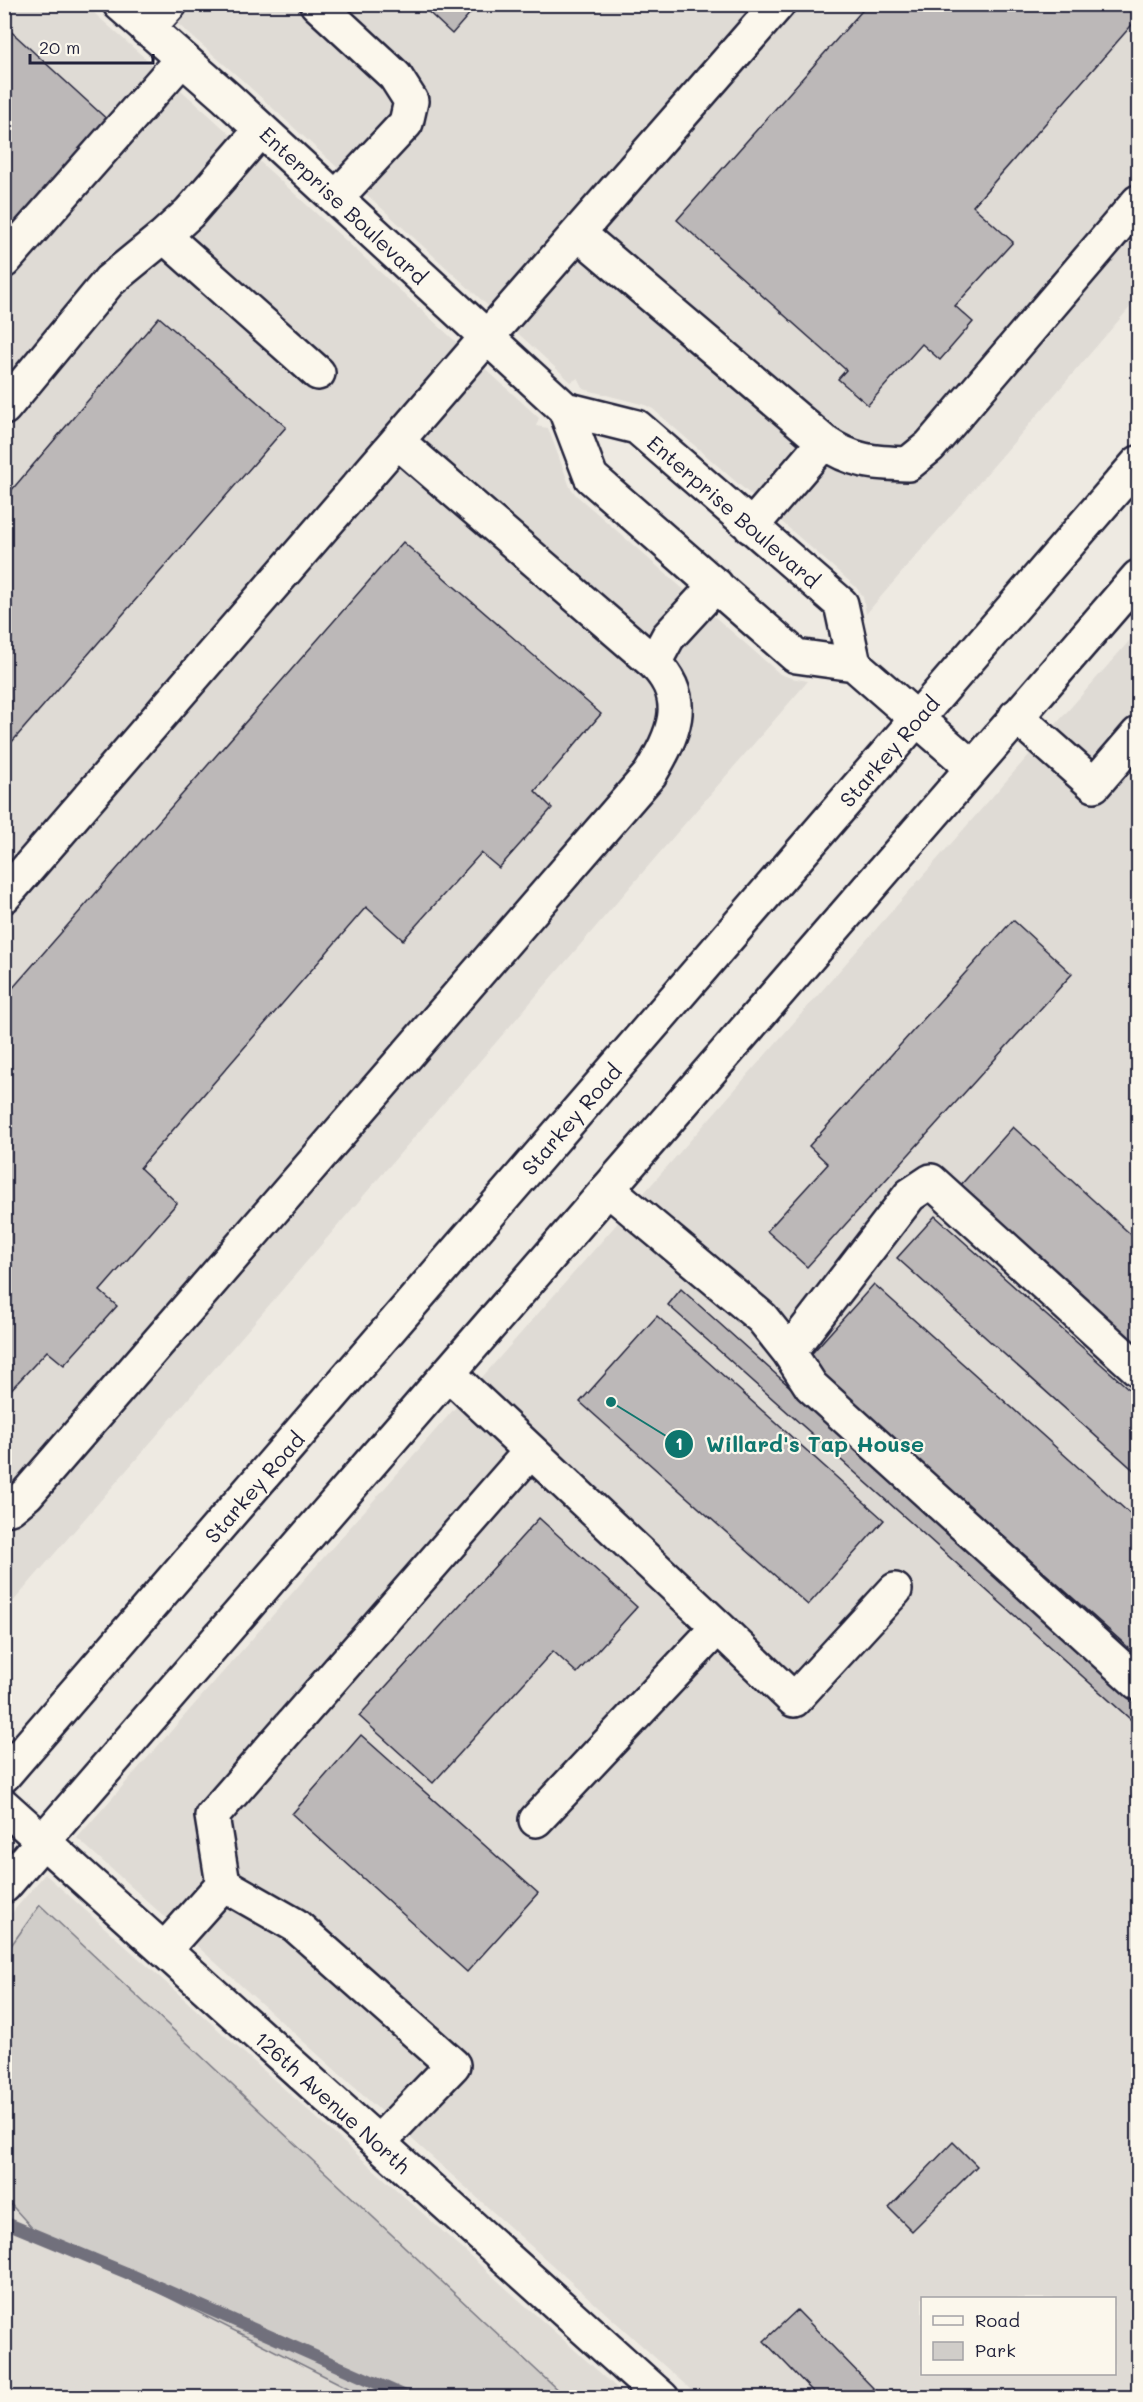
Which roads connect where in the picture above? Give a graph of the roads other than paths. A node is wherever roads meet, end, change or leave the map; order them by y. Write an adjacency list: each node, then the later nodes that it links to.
1 (120, 4): 5 (main road, Enterprise Boulevard)
2 (170, 4): 5 (main road)
3 (316, 4): 8 (main road)
4 (778, 4): 10 (main road)
5 (147, 29): 6 (main road, Enterprise Boulevard)
6 (182, 59): 7 (main road, Enterprise Boulevard); 12 (main road)
7 (261, 130): 8 (main road, Enterprise Boulevard); 11 (main road)
8 (336, 198): 13 (main road, Enterprise Boulevard)
9 (1138, 202): 18 (main road)
10 (578, 233): 13 (main road); 18 (main road)
11 (164, 236): 14 (main road); 15 (main road)
12 (4, 261)
13 (487, 337): 16 (main road, Enterprise Boulevard); 17 (main road)
14 (318, 373)
15 (4, 408)
16 (565, 409): 20 (main road, Enterprise Boulevard); 22 (main road, Enterprise Boulevard)
17 (397, 441): 23 (main road); 29 (main road)
18 (824, 442): 20 (main road)
19 (1138, 464): 26 (main road, Starkey Road)
20 (751, 526): 24 (main road, Enterprise Boulevard)
21 (1138, 577): 25 (main road)
22 (716, 585): 23 (main road); 24 (main road, Enterprise Boulevard)
23 (654, 663): 35 (main road)
24 (854, 664): 26 (main road)
25 (1016, 716): 27 (main road); 28 (main road)
26 (917, 719): 28 (main road); 39 (main road, Starkey Road)
27 (1138, 735)
28 (972, 767): 30 (main road)
29 (4, 896)
30 (608, 1189): 31 (main road); 33 (main road)
31 (789, 1352): 32 (main road); 38 (main road)
32 (1138, 1370)
33 (448, 1374): 34 (main road); 42 (main road)
34 (530, 1452): 37 (main road); 43 (main road)
35 (4, 1509)
36 (895, 1590): 37 (main road)
37 (718, 1627): 41 (main road)
38 (1138, 1683)
39 (4, 1775)
40 (4, 1806): 42 (main road, 126th Avenue North)
41 (536, 1821)
42 (43, 1841): 44 (main road); 45 (main road, 126th Avenue North)
43 (223, 1884): 45 (main road); 46 (main road)
44 (4, 1886)
45 (164, 1950): 46 (main road, 126th Avenue North)
46 (379, 2142): 47 (main road, 126th Avenue North)
47 (662, 2397)

